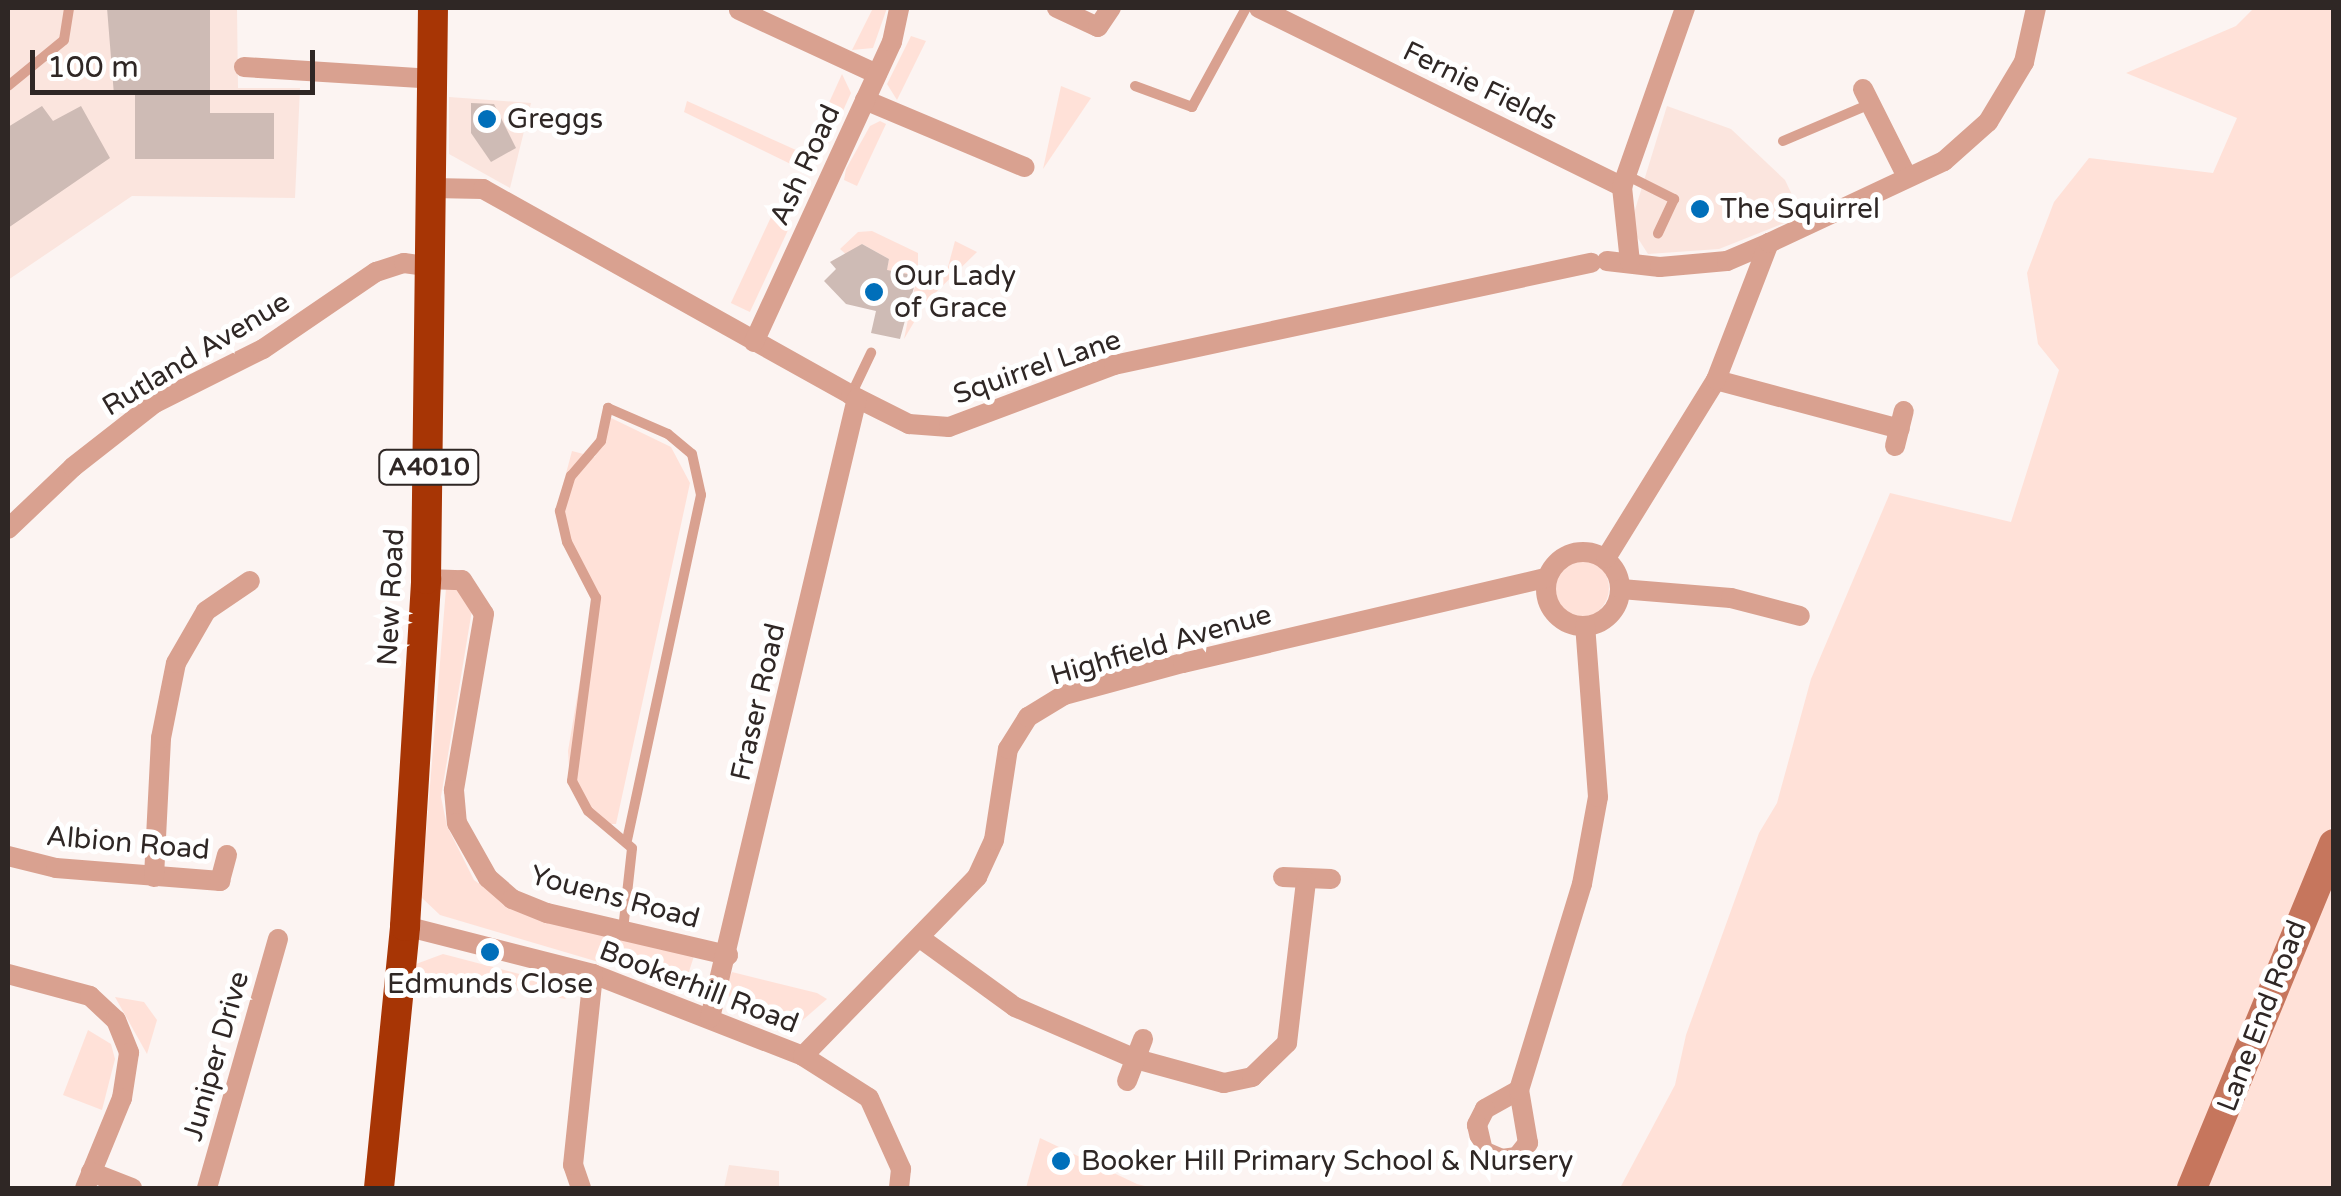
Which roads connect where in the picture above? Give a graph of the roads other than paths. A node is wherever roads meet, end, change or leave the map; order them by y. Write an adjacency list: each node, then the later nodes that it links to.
1 (69, 8): 14 (lane)
2 (433, 8): 13 (highway, New Road / A4010)
3 (899, 8): 12 (street, Ash Road)
4 (1057, 8): 5 (street)
5 (1111, 8)
6 (1246, 8): 15 (lane)
7 (1260, 8): 21 (street, Fernie Fields)
8 (1685, 8): 21 (street)
9 (2036, 8): 20 (street, Squirrel Lane)
10 (740, 10): 12 (street)
11 (244, 67): 13 (street)
12 (877, 74): 17 (street, Ash Road)
13 (433, 79): 22 (highway, New Road / A4010)
14 (8, 86)
15 (1135, 86)
16 (1867, 96): 18 (lane); 20 (street)
17 (864, 100): 19 (street); 27 (street, Ash Road)
18 (1783, 141)
19 (1024, 167)
20 (1906, 175): 24 (street, Squirrel Lane)
21 (1624, 181): 23 (lane); 25 (street)
22 (432, 188): 26 (highway, New Road / A4010); 27 (street, Squirrel Lane)
23 (1658, 233)
24 (1769, 243): 25 (street, Squirrel Lane); 29 (street)
25 (1630, 262): 30 (street, Squirrel Lane)
26 (432, 267): 32 (street, Rutland Avenue); 34 (highway, New Road / A4010)
27 (754, 342): 30 (street, Squirrel Lane)
28 (870, 354): 30 (lane)
29 (1716, 380): 31 (street); 33 (street)
30 (854, 396): 52 (street, Fraser Road)
31 (1900, 429)
32 (8, 529)
33 (1606, 558): 35 (street); 37 (street)
34 (426, 578): 48 (highway, New Road / A4010); 49 (street, Youens Road)
35 (1546, 578): 39 (street); 51 (street, Highfield Avenue)
36 (250, 581): 44 (street)
37 (1620, 589): 38 (street); 39 (street)
38 (1800, 616)
39 (1585, 626): 59 (street)
40 (628, 839): 40 (lane); 49 (lane)
41 (2334, 844): 66 (street, Lane End Road)
42 (8, 856): 44 (street, Albion Road)
43 (227, 856): 44 (street, Albion Road)
44 (154, 877)
45 (1283, 877): 47 (street)
46 (1331, 879): 47 (street)
47 (1306, 880): 56 (street)
48 (405, 926): 54 (street, Bookerhill Road); 63 (highway, New Road / A4010)
49 (623, 930): 52 (street, Youens Road)
50 (278, 938): 62 (street, Juniper Drive)
51 (920, 938): 56 (street); 57 (street, Highfield Avenue)
52 (728, 956): 55 (street, Fraser Road)
53 (8, 974): 60 (street)
54 (593, 974): 55 (street, Bookerhill Road); 64 (street)
55 (710, 1018): 57 (street, Bookerhill Road)
56 (1139, 1049): 58 (street)
57 (803, 1056): 65 (street, Bookerhill Road)
58 (1127, 1082)
59 (1519, 1090)
60 (88, 1180): 61 (street)
61 (132, 1188)
62 (207, 1188)
63 (379, 1188)
64 (580, 1188)
65 (899, 1188)
66 (2192, 1188)

